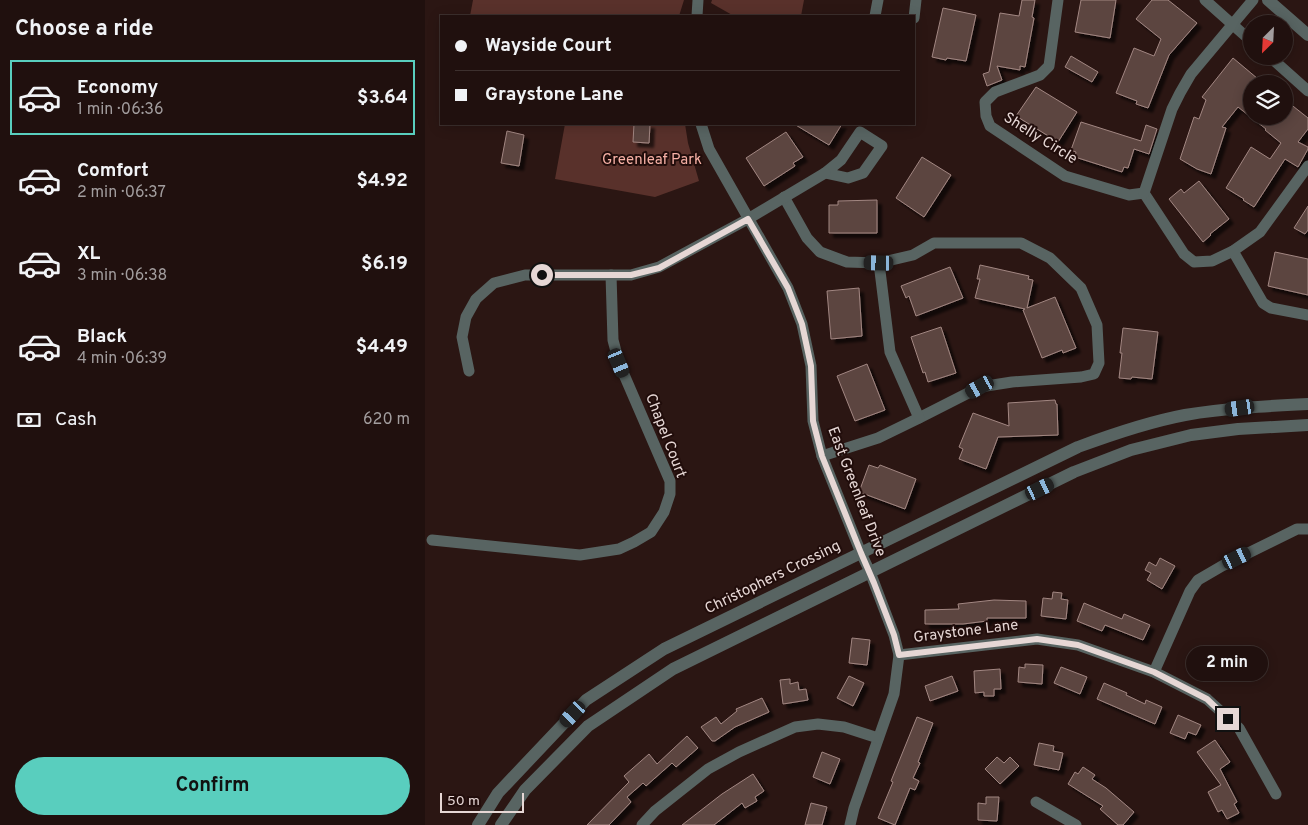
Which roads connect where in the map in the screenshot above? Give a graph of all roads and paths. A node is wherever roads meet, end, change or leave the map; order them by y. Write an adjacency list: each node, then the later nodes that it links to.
1 (698, 0): 8 (street)
2 (878, 0): 9 (street)
3 (916, 0): 10 (street)
4 (1058, 0): 19 (street, Shelly Circle)
5 (1205, 0): 11 (street)
6 (1253, 0): 11 (street)
7 (1267, 0): 13 (street)
8 (697, 15)
9 (875, 15)
10 (914, 15)
11 (1233, 24): 12 (street); 19 (street)
12 (1243, 33)
13 (1308, 35)
14 (1279, 65): 15 (street)
15 (1308, 91)
16 (701, 125): 21 (street, East Greenleaf Drive)
17 (1308, 166): 22 (street)
18 (825, 173): 18 (street); 20 (street)
19 (1144, 193): 22 (street)
20 (784, 197): 21 (street); 23 (street)
21 (748, 219): 24 (street); 30 (street, East Greenleaf Drive)
22 (1233, 251): 25 (street)
23 (879, 263): 28 (street); 28 (street)
24 (611, 275): 26 (street); 32 (street, Chapel Court)
25 (1308, 315)
26 (469, 371)
27 (1308, 404): 33 (street, Christophers Crossing)
28 (919, 418): 30 (street)
29 (1308, 424): 34 (street)
30 (822, 456): 33 (street, East Greenleaf Drive)
31 (1308, 529): 36 (street)
32 (432, 540)
33 (861, 553): 34 (street, East Greenleaf Drive); 40 (street, Christophers Crossing)
34 (870, 572): 35 (street, East Greenleaf Drive); 41 (street)
35 (899, 655): 36 (street, Graystone Lane); 37 (street, East Greenleaf Drive)
36 (1154, 672): 38 (street, Graystone Lane)
37 (878, 738): 42 (street); 43 (street, East Greenleaf Drive)
38 (1276, 794)
39 (1036, 802): 44 (street)
40 (478, 825)
41 (501, 825)
42 (642, 825)
43 (850, 825)
44 (1076, 825)

